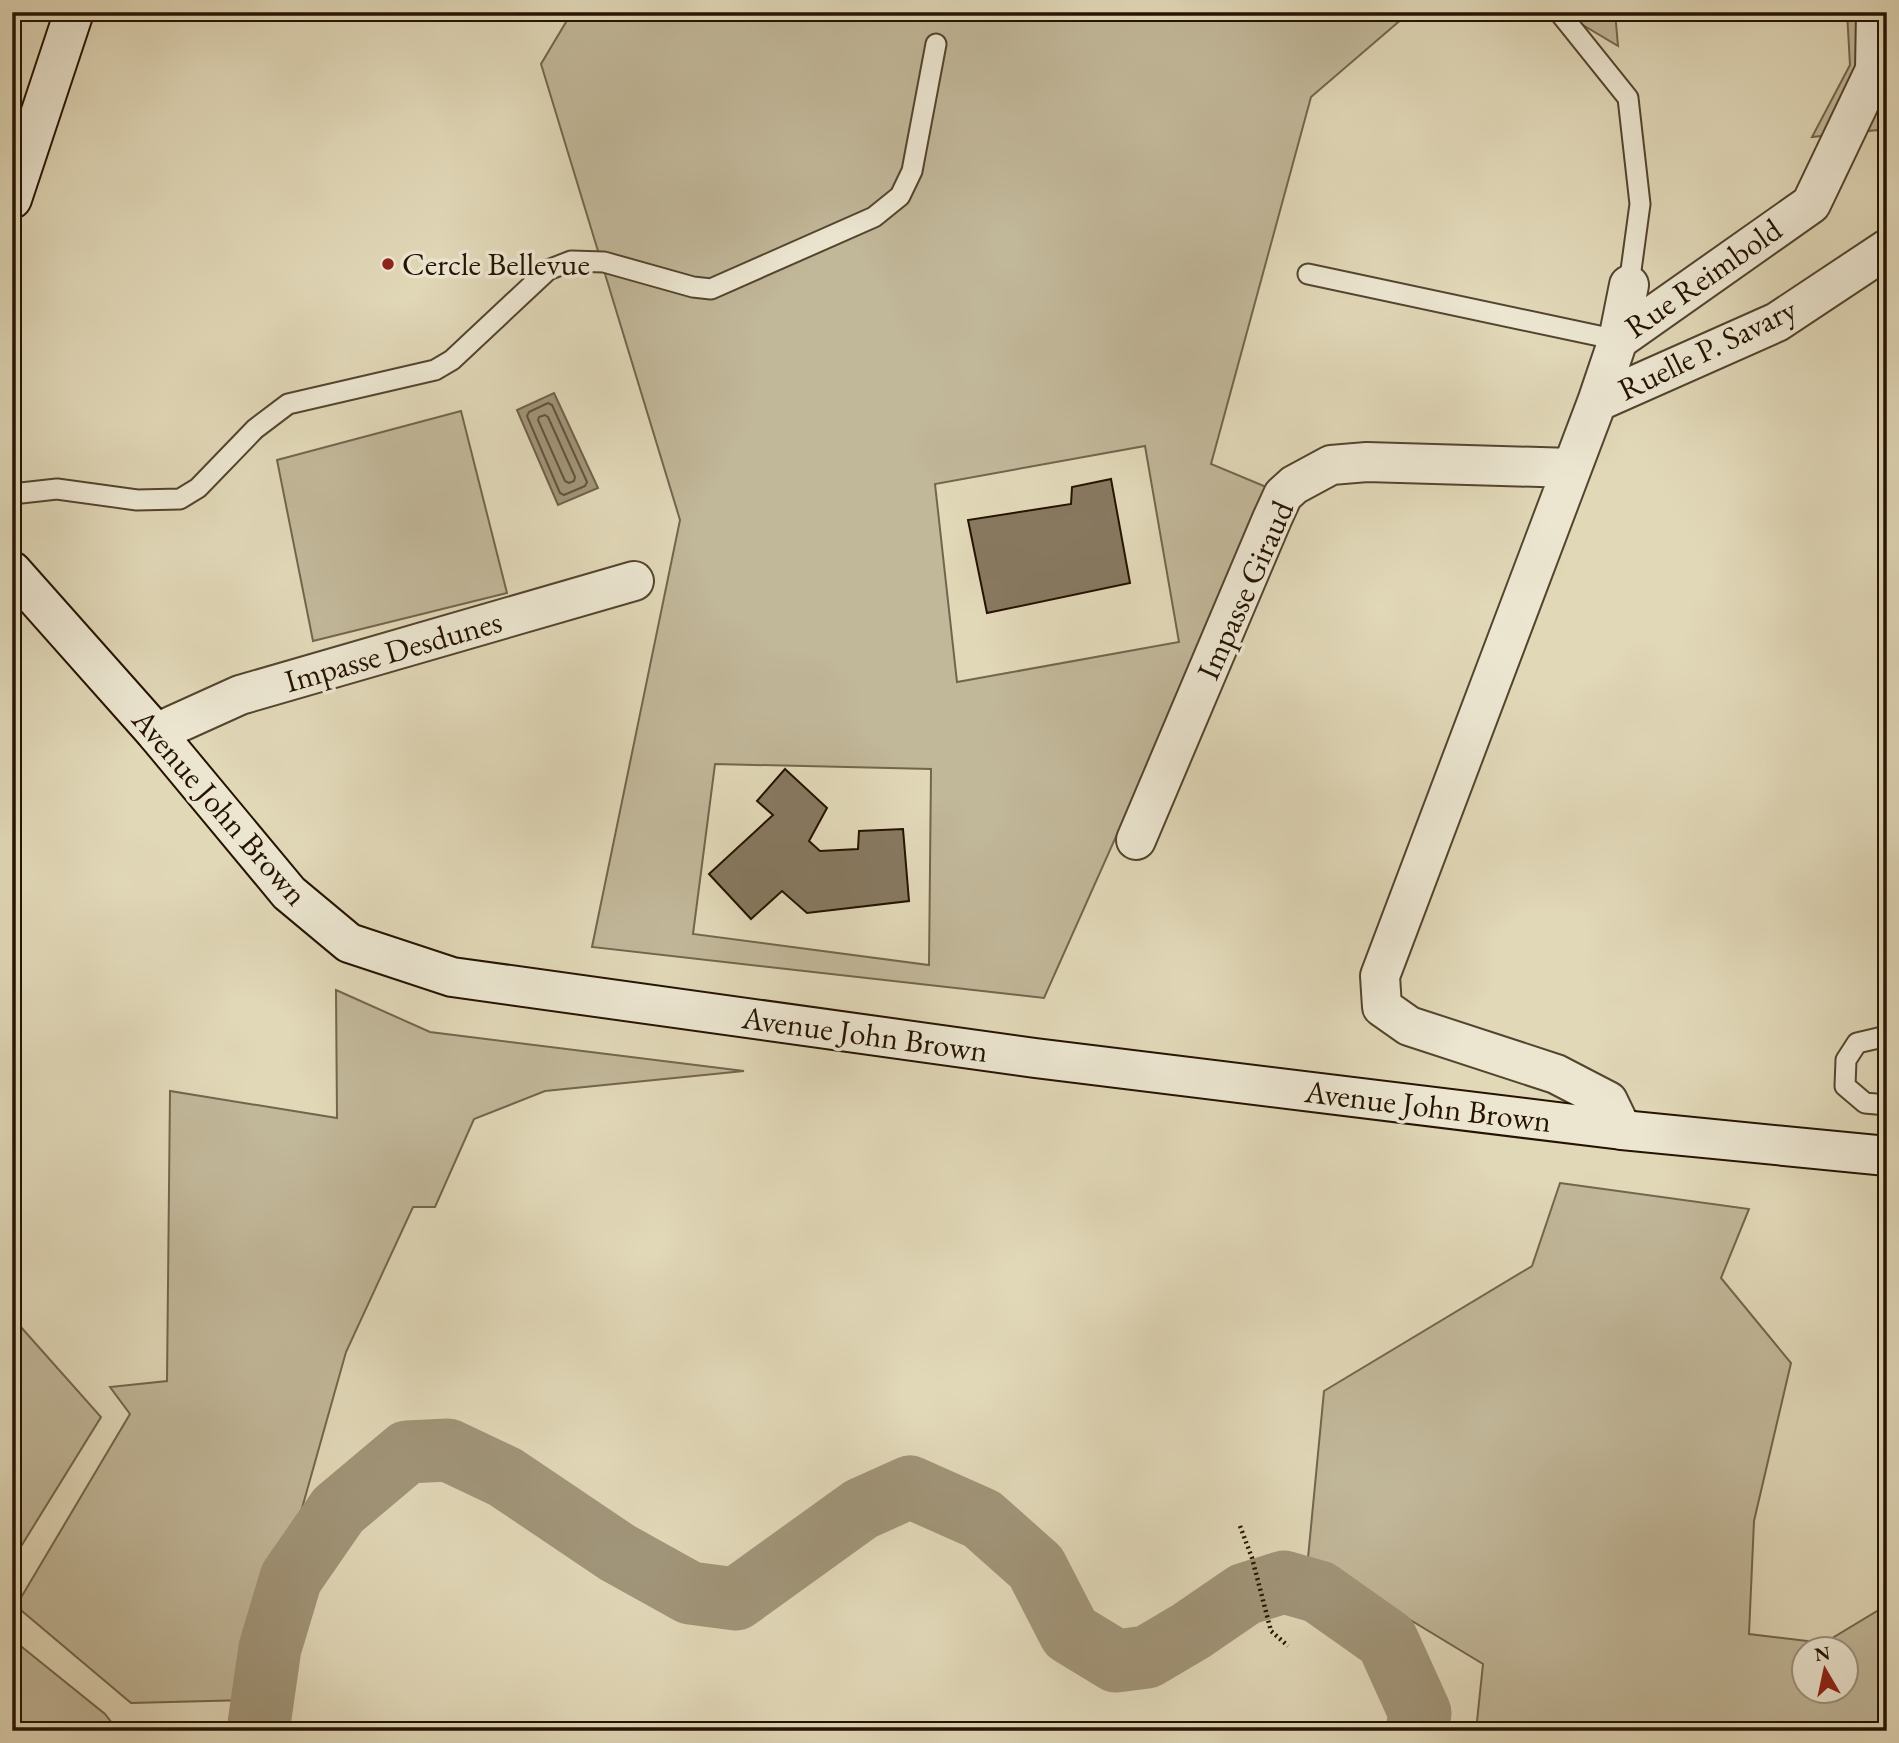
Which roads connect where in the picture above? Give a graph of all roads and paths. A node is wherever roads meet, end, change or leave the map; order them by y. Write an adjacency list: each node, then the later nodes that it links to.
1 (74, 12): 5 (street)
2 (1559, 12): 8 (lane)
3 (1876, 12): 9 (street, Rue Reimbold)
4 (936, 44): 12 (lane)
5 (12, 199)
6 (1887, 249): 10 (street, Ruelle P. Savary)
7 (1308, 274): 9 (lane, Rue Reimbold)
8 (1629, 285): 9 (street)
9 (1618, 340): 10 (street)
10 (1597, 402): 11 (street)
11 (1572, 468): 16 (street, Impasse Giraud); 19 (street)
12 (12, 494)
13 (12, 571): 15 (street, Avenue John Brown)
14 (634, 582): 15 (street, Impasse Desdunes)
15 (156, 733): 19 (street, Avenue John Brown)
16 (1136, 840)
17 (1887, 1036): 18 (lane)
18 (1887, 1104)
19 (1622, 1130): 20 (street, Avenue John Brown)
20 (1887, 1156)
21 (1240, 1526): 22 (path)
22 (1288, 1646)

